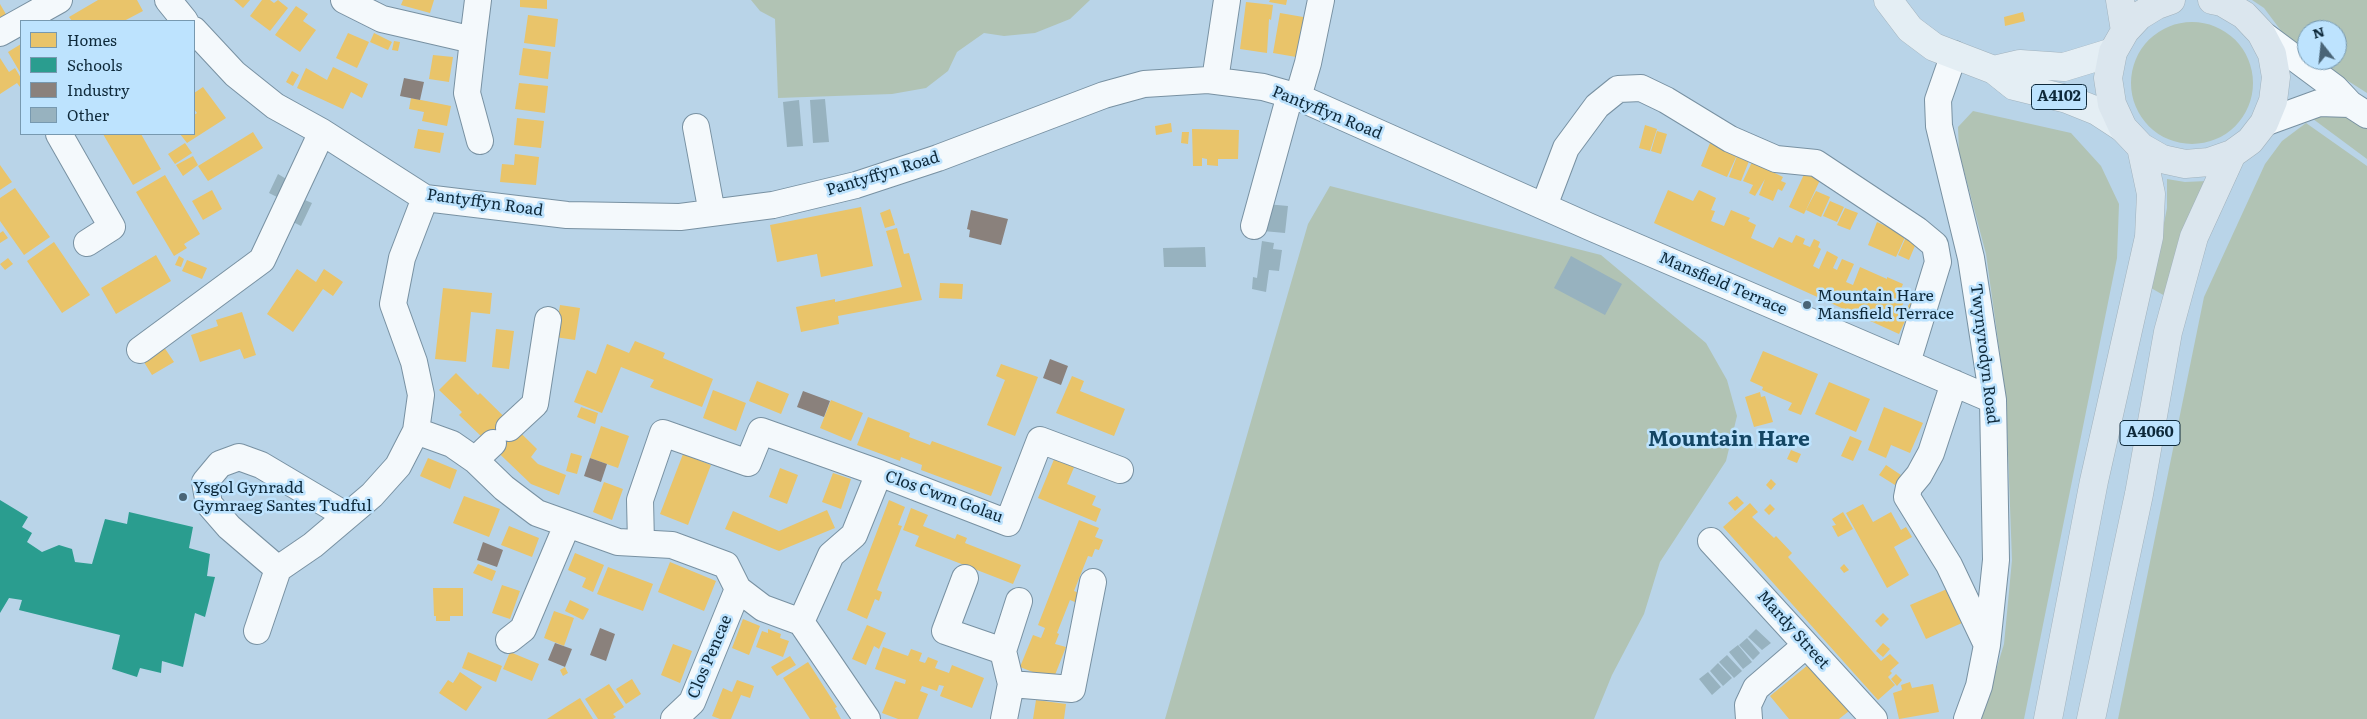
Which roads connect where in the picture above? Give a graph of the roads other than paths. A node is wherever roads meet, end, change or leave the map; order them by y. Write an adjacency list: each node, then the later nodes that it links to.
1 (59, 0): 10 (street)
2 (344, 0): 15 (street)
3 (478, 0): 15 (street)
4 (1227, 0): 19 (street)
5 (1321, 0): 20 (street)
6 (1888, 0): 17 (main road, A4102)
7 (2120, 0): 16 (highway)
8 (2171, 0): 16 (highway)
9 (2212, 0): 12 (highway)
10 (23, 20)
11 (20, 22): 13 (street)
12 (2261, 32): 21 (street); 22 (highway)
13 (0, 33)
14 (195, 33): 24 (street, Pantyffyn Road)
15 (473, 40): 27 (street)
16 (2119, 41): 18 (main road, A4102); 26 (highway)
17 (1954, 54): 18 (main road, A4102); 39 (street, Twynyrodyn Road)
18 (1994, 70): 26 (main road, A4102)
19 (1215, 80): 20 (street, Pantyffyn Road); 31 (street, Pantyffyn Road)
20 (1294, 96): 30 (street, Pantyffyn Road); 32 (street)
21 (2358, 110): 22 (street)
22 (2264, 123): 28 (highway)
23 (696, 127): 31 (street)
24 (322, 132): 29 (street, Pantyffyn Road); 36 (street)
25 (60, 135): 34 (street)
26 (2132, 138): 28 (highway); 66 (highway, A4060)
27 (480, 141)
28 (2232, 154): 67 (highway, A4060)
29 (425, 198): 31 (street, Pantyffyn Road); 40 (street)
30 (1544, 206): 33 (street, Pantyffyn Road); 37 (street)
31 (712, 213)
32 (1254, 226)
33 (1590, 227): 37 (street, Mansfield Terrace)
34 (86, 242)
35 (548, 320): 41 (street)
36 (140, 350)
37 (1907, 363): 38 (street, Mansfield Terrace)
38 (1954, 383): 39 (street, Mansfield Terrace); 57 (street)
39 (1992, 400): 57 (street, Twynyrodyn Road)
40 (416, 431): 41 (street); 44 (street)
41 (493, 444): 45 (street)
42 (1120, 470): 43 (street, Clos Cwm Golau)
43 (879, 473): 47 (street); 53 (street, Clos Cwm Golau)
44 (347, 516): 48 (street); 48 (street)
45 (567, 525): 47 (street); 55 (street)
46 (1712, 541): 56 (street, Mardy Street)
47 (641, 543): 51 (street)
48 (278, 569): 54 (street)
49 (966, 578): 58 (street)
50 (1093, 582): 59 (street)
51 (738, 589): 53 (street); 61 (street, Clos Pencae)
52 (1019, 600): 58 (street)
53 (801, 622): 60 (street)
54 (257, 631)
55 (509, 640)
56 (1806, 645): 63 (street); 64 (street, Mardy Street)
57 (1987, 645): 65 (street, Twynyrodyn Road)
58 (1003, 651): 59 (street)
59 (1011, 684): 62 (street)
60 (856, 715)
61 (674, 719)
62 (1004, 719)
63 (1750, 719)
64 (1874, 719)
65 (1968, 719)
66 (2048, 719)
67 (2091, 719)

